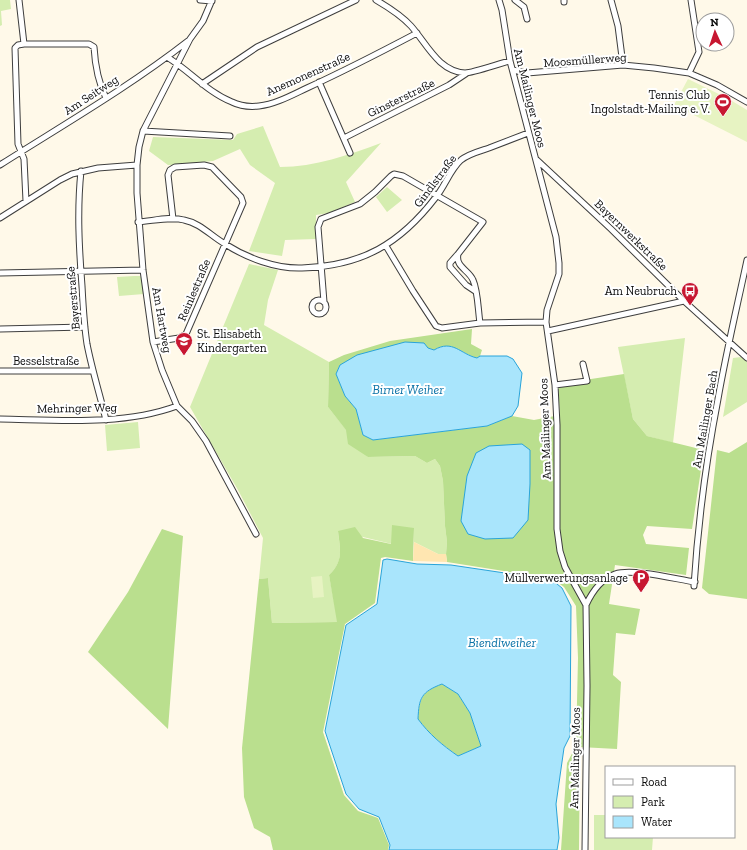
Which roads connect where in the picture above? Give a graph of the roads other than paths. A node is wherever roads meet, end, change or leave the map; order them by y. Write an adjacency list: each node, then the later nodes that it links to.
1 (19, 0): 15 (street)
2 (200, 0): 10 (street)
3 (356, 0): 24 (street)
4 (376, 0): 13 (street)
5 (499, 0): 11 (street, Am Mailinger Moos)
6 (503, 0): 11 (street, Am Mailinger Moos)
7 (515, 0): 12 (street)
8 (611, 0): 19 (street)
9 (692, 0): 22 (street)
10 (212, 1): 14 (street, Am Hartweg)
11 (502, 10): 17 (street, Am Mailinger Moos)
12 (527, 19)
13 (417, 34): 21 (street); 23 (street, Anemonenstraße)
14 (190, 39): 16 (street, Am Seitweg); 18 (street, Am Hartweg)
15 (24, 44): 25 (street); 31 (street)
16 (167, 57): 18 (street, Anemonenstraße); 25 (street, Am Seitweg)
17 (510, 60): 20 (street, Am Mailinger Moos); 21 (street, Ginsterstraße)
18 (178, 64): 24 (street, Anemonenstraße); 27 (street, Am Hartweg)
19 (623, 65): 20 (street, Moosmüllerweg); 22 (street, Moosmüllerweg)
20 (513, 70): 28 (street, Am Mailinger Moos)
21 (467, 73): 30 (street, Ginsterstraße)
22 (689, 73): 26 (street, Moosmüllerweg)
23 (319, 82): 24 (street, Anemonenstraße); 30 (street)
24 (202, 84)
25 (106, 98): 31 (street, Am Seitweg)
26 (747, 102)
27 (143, 131): 29 (street); 35 (street, Am Hartweg)
28 (528, 133): 33 (street, Am Mailinger Moos); 37 (street, Gindlstraße)
29 (230, 136)
30 (344, 138): 32 (street)
31 (21, 151): 34 (street, Am Seitweg); 38 (street)
32 (350, 153)
33 (536, 159): 51 (street, Bayernwerkstraße); 53 (street, Am Mailinger Moos)
34 (0, 165)
35 (137, 165): 36 (street); 41 (street, Am Hartweg)
36 (81, 171): 38 (street); 48 (street, Bayerstraße)
37 (437, 195): 43 (street, Gindlstraße); 44 (street); 46 (street)
38 (26, 202): 39 (street)
39 (0, 218)
40 (173, 219): 41 (street, Gindlstraße); 42 (street, Gindlstraße); 42 (street)
41 (138, 222): 47 (street, Am Hartweg)
42 (224, 244): 46 (street, Gindlstraße); 59 (street, Reinlestraße)
43 (386, 246): 46 (street, Gindlstraße); 54 (street)
44 (458, 254): 50 (street); 50 (street)
45 (747, 260): 58 (street, Am Mailinger Bach)
46 (322, 267): 52 (street)
47 (144, 270): 48 (street); 59 (street, Am Hartweg)
48 (81, 272): 49 (street); 55 (street, Bayerstraße)
49 (0, 273)
50 (475, 291): 54 (street)
51 (684, 301): 57 (street); 58 (street, Bayernwerkstraße)
52 (324, 302)
53 (546, 322): 54 (street); 57 (street, Am Mailinger Moos)
54 (480, 323)
55 (85, 327): 56 (street); 62 (street, Bayerstraße)
56 (0, 329)
57 (548, 330): 64 (street, Am Mailinger Moos)
58 (730, 341): 60 (street, Bayernwerkstraße); 69 (street, Am Mailinger Bach)
59 (153, 342): 65 (street, Am Hartweg)
60 (747, 358)
61 (583, 364): 64 (street)
62 (92, 371): 63 (street, Besselstraße); 67 (street, Bayerstraße)
63 (0, 372)
64 (555, 385): 69 (street, Am Mailinger Moos)
65 (177, 406): 67 (street, Mehringer Weg); 68 (street, Am Hartweg)
66 (0, 419): 67 (street, Mehringer Weg)
67 (106, 420)
68 (256, 534)
69 (586, 605): 70 (street, Am Mailinger Moos)
70 (585, 850)

